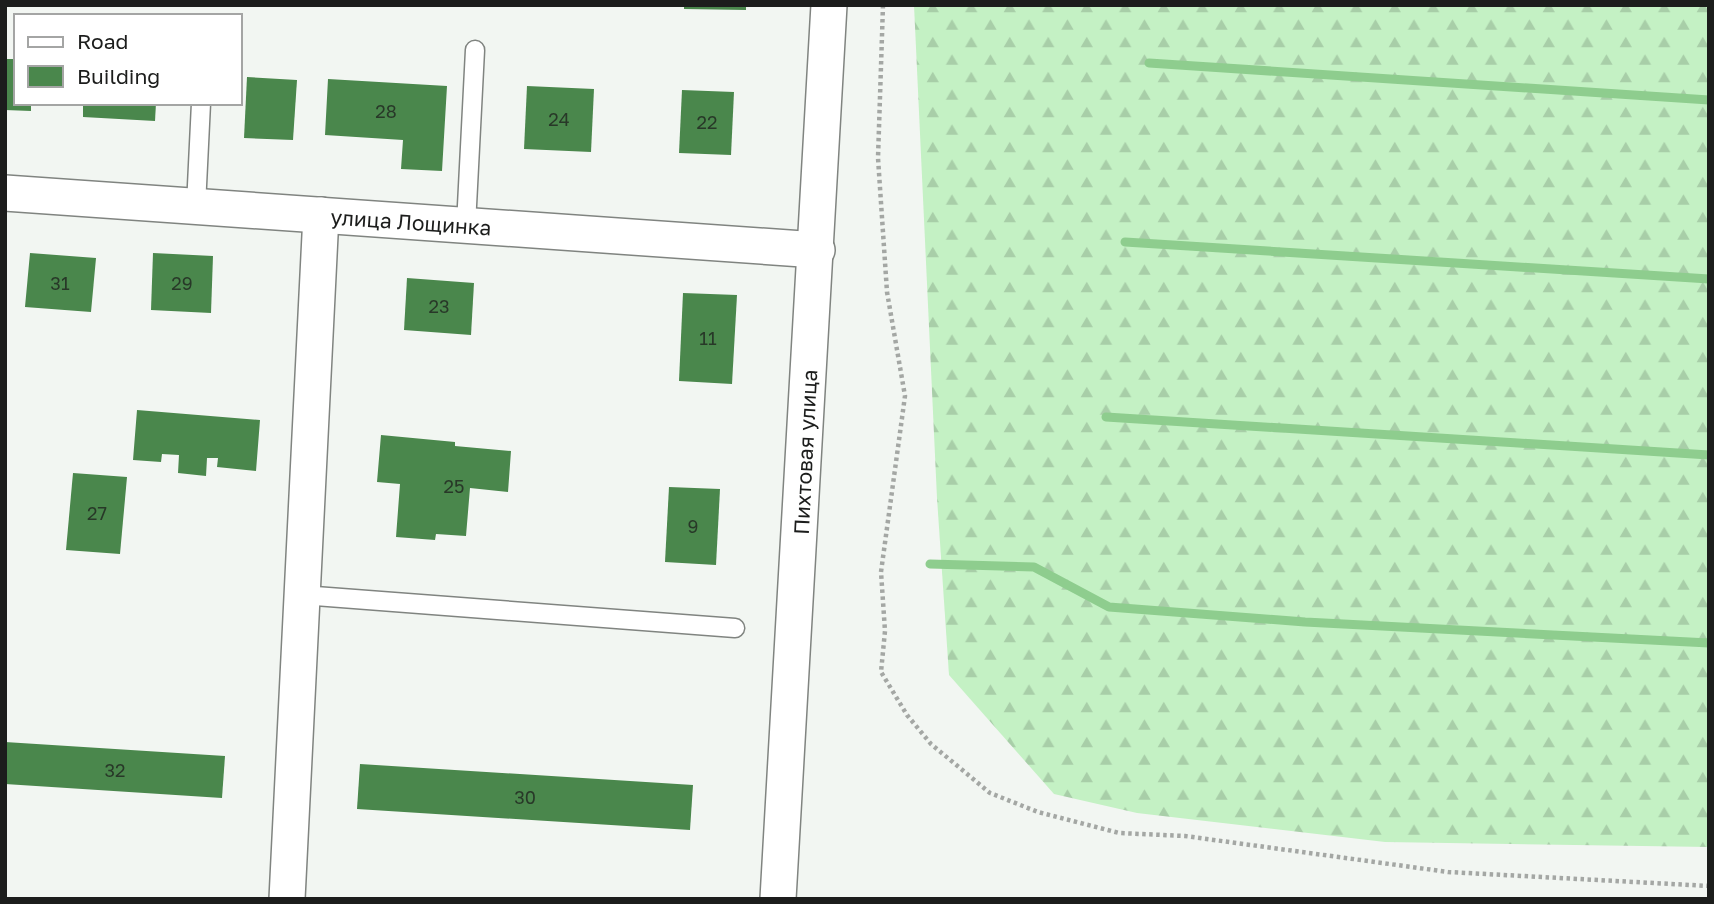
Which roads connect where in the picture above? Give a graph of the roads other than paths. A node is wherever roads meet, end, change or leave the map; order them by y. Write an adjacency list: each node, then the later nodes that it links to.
1 (829, 5): 8 (street, Пихтовая улица)
2 (475, 50): 7 (lane)
3 (201, 105): 5 (lane)
4 (5, 193): 5 (street, улица Лощинка)
5 (196, 206): 6 (street, улица Лощинка)
6 (321, 215): 7 (street, улица Лощинка); 9 (street)
7 (466, 225): 8 (street, улица Лощинка)
8 (817, 250): 12 (street, Пихтовая улица)
9 (302, 594): 10 (lane); 11 (street)
10 (735, 628)
11 (287, 899)
12 (778, 899)

